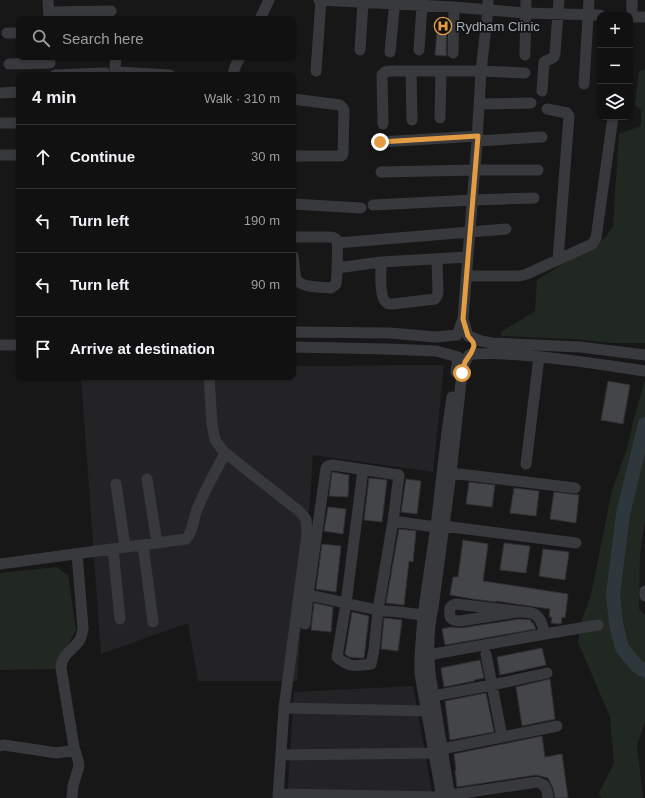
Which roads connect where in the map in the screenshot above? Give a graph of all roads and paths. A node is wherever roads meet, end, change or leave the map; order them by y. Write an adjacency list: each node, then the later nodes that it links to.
1 (48, 0): 19 (street)
2 (269, 0): 20 (street)
3 (320, 0): 9 (street); 33 (street)
4 (526, 0): 14 (street)
5 (559, 0): 16 (street)
6 (589, 0): 17 (street)
7 (632, 0): 15 (street)
8 (395, 2): 9 (street); 10 (street); 27 (street)
9 (363, 3): 25 (street)
10 (422, 5): 12 (street); 26 (street)
11 (488, 5): 12 (street); 14 (street); 36 (street)
12 (454, 7): 28 (street)
13 (111, 11): 19 (street)
14 (525, 12): 16 (street); 29 (street)
15 (631, 12)
16 (558, 14): 17 (street); 41 (street)
17 (588, 15): 18 (street); 40 (street)
18 (597, 15)
19 (49, 16)
20 (261, 16)
21 (633, 17): 22 (street)
22 (645, 17)
23 (7, 33): 24 (street)
24 (16, 33)
25 (360, 50)
26 (419, 50)
27 (390, 52)
28 (453, 54)
29 (525, 55)
30 (50, 60): 32 (street); 37 (street)
31 (116, 60): 38 (street)
32 (9, 64)
33 (316, 71)
34 (411, 71): 35 (street); 49 (street); 53 (street)
35 (441, 71): 36 (street); 48 (street)
36 (481, 71): 39 (street); 46 (street)
37 (51, 72)
38 (118, 72)
39 (525, 73)
40 (584, 84)
41 (542, 91)
42 (16, 92): 43 (street)
43 (0, 93)
44 (296, 98): 59 (street)
45 (531, 103): 46 (street)
46 (479, 104): 55 (street)
47 (547, 109): 74 (street)
48 (440, 118)
49 (412, 120)
50 (613, 120): 74 (street)
51 (16, 123): 52 (street)
52 (0, 124)
53 (383, 124)
54 (542, 137): 55 (street)
55 (477, 138): 56 (street); 60 (street)
56 (380, 142)
57 (16, 155): 58 (street)
58 (0, 156)
59 (296, 156)
60 (475, 170): 61 (street); 62 (street); 64 (street)
61 (538, 170)
62 (381, 172)
63 (534, 198): 64 (street)
64 (473, 200): 66 (street); 69 (street)
65 (296, 204): 67 (street)
66 (374, 205)
67 (361, 208)
68 (506, 229): 69 (street)
69 (470, 232): 71 (street); 72 (street)
70 (296, 236): 71 (street)
71 (337, 243): 76 (street)
72 (468, 257): 73 (street); 77 (street)
73 (437, 259): 75 (street); 75 (street)
74 (558, 260): 77 (street)
75 (382, 262): 76 (street)
76 (337, 268): 78 (street)
77 (467, 276): 80 (street)
78 (296, 280)
79 (296, 332): 80 (street)
80 (463, 336): 84 (street); 84 (street); 86 (street)
81 (0, 345): 82 (street)
82 (16, 345)
83 (296, 348): 84 (street)
84 (463, 356): 85 (street); 92 (street); 97 (street)
85 (539, 356): 87 (street); 90 (street)
86 (645, 356)
87 (645, 371)
88 (210, 380): 89 (street)
89 (224, 453): 98 (street); 122 (street)
90 (526, 464)
91 (363, 470): 96 (street); 106 (street); 108 (street)
92 (451, 473): 95 (street); 97 (street)
93 (147, 479): 98 (street)
94 (116, 484): 101 (street)
95 (575, 488)
96 (394, 522): 97 (street); 109 (street)
97 (440, 526): 99 (street); 111 (street)
98 (158, 543): 100 (street)
99 (576, 543)
100 (143, 545): 101 (street); 113 (street)
101 (126, 547): 102 (street)
102 (113, 549): 103 (street); 112 (street)
103 (77, 554): 104 (street); 127 (street)
104 (0, 564)
105 (645, 591): 107 (street)
106 (308, 595): 108 (street); 114 (street)
107 (645, 596)
108 (346, 603): 109 (street); 109 (street)
109 (378, 610): 111 (street)
110 (518, 612): 110 (street); 116 (street)
111 (427, 616): 118 (street)
112 (120, 619)
113 (153, 622)
114 (305, 624)
115 (598, 625): 116 (street)
116 (545, 634): 118 (street)
117 (486, 654): 120 (street)
118 (426, 661): 121 (street); 123 (street)
119 (548, 673): 120 (street)
120 (492, 685): 121 (street); 125 (street)
121 (433, 696): 128 (street)
122 (284, 708): 123 (street); 129 (street)
123 (427, 711): 128 (street)
124 (557, 726): 125 (street)
125 (502, 737): 128 (street)
126 (0, 746): 127 (street)
127 (75, 750): 132 (street)
128 (438, 751): 129 (street); 131 (street)
129 (281, 755): 130 (street)
130 (278, 796): 131 (street)
131 (446, 797): 133 (street)
132 (72, 798)
133 (548, 798)

